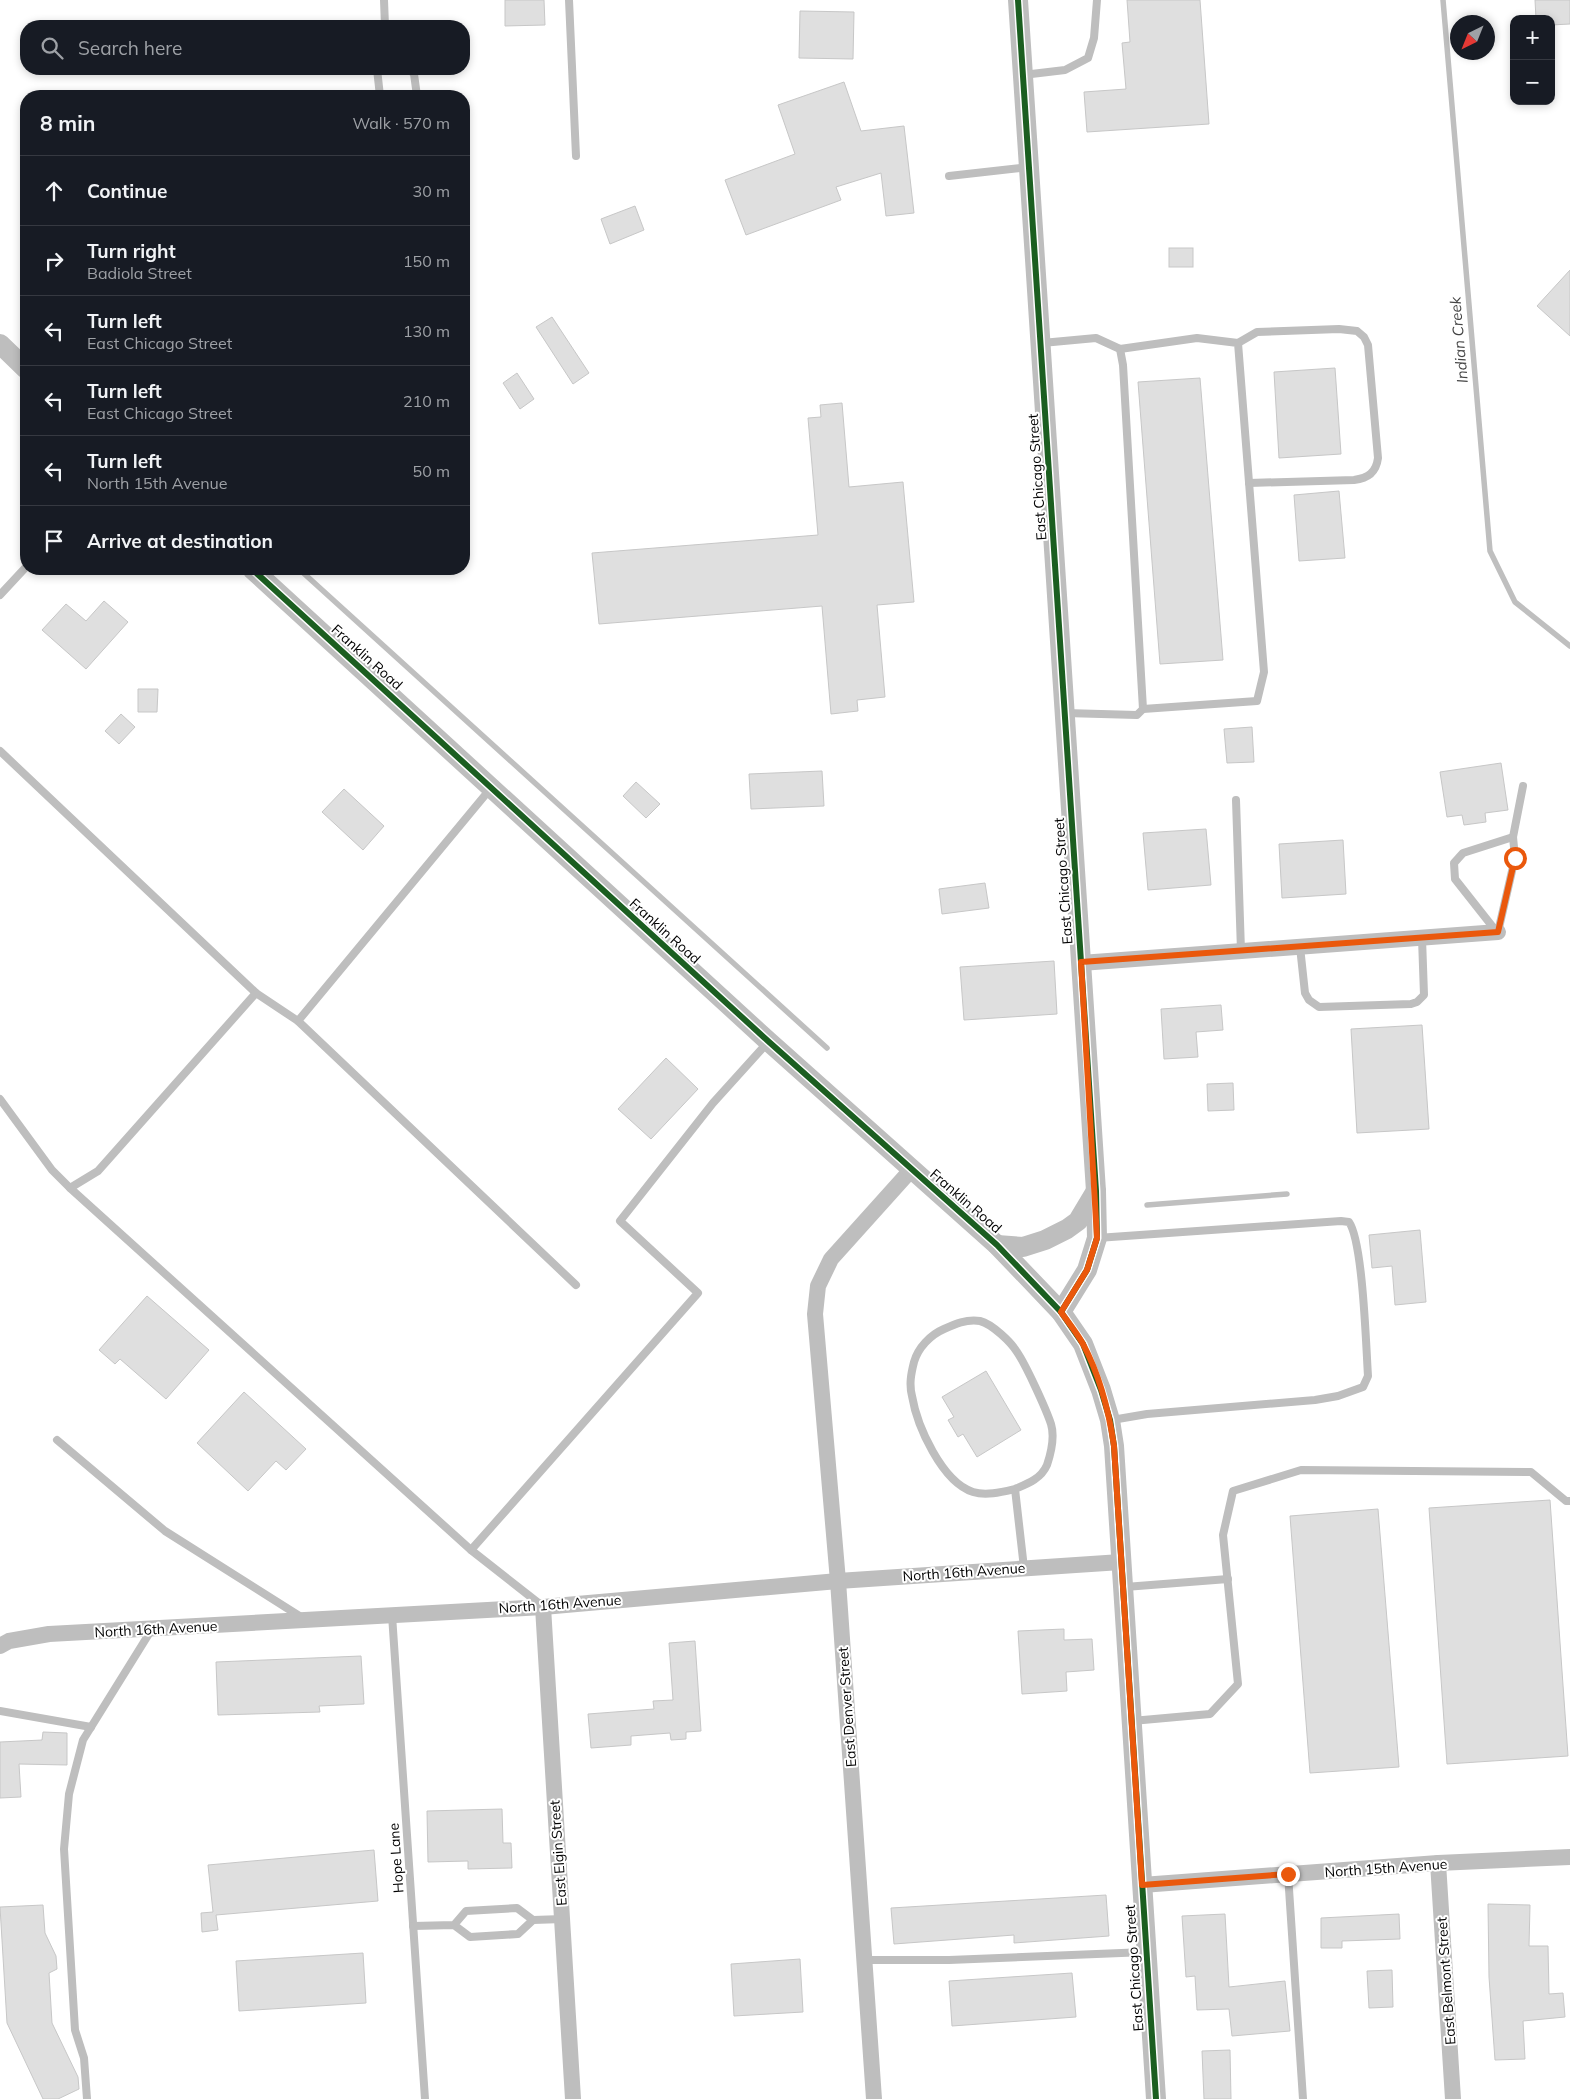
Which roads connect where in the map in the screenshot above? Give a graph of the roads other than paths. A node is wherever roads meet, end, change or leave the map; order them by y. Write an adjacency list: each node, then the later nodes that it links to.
1 (384, 0): 5 (lane)
2 (569, 0): 11 (lane)
3 (1018, 0): 8 (street, East Chicago Street)
4 (1097, 0): 8 (lane)
5 (385, 20)
6 (378, 75): 9 (lane)
7 (414, 75): 10 (lane)
8 (1023, 75): 12 (street, East Chicago Street)
9 (379, 90)
10 (416, 90)
11 (576, 156)
12 (1029, 167): 13 (lane); 14 (street, East Chicago Street)
13 (949, 176)
14 (1040, 343): 17 (lane); 24 (street, East Chicago Street)
15 (0, 344): 18 (street)
16 (1238, 344): 17 (lane); 19 (lane); 19 (lane)
17 (1120, 349): 23 (lane)
18 (20, 363)
19 (1249, 483): 23 (lane)
20 (20, 574): 22 (lane)
21 (259, 575): 27 (street, Franklin Road)
22 (0, 595)
23 (1143, 709): 24 (lane)
24 (1064, 713): 34 (street, East Chicago Street)
25 (0, 750): 35 (lane)
26 (1523, 786): 29 (lane)
27 (491, 788): 36 (lane); 37 (street, Franklin Road)
28 (1236, 800): 33 (lane)
29 (1513, 837): 30 (lane); 30 (lane)
30 (1498, 932): 31 (street)
31 (1422, 938): 32 (street); 32 (lane)
32 (1300, 947): 33 (street)
33 (1241, 951): 34 (street)
34 (1081, 962): 41 (street, East Chicago Street)
35 (256, 993): 36 (lane); 40 (lane)
36 (298, 1021): 44 (lane)
37 (768, 1042): 39 (street, Franklin Road); 50 (lane)
38 (0, 1098): 40 (lane)
39 (911, 1170): 43 (street, Franklin Road); 54 (street, East Denver Street)
40 (70, 1188): 50 (lane)
41 (1096, 1191): 42 (street, East Chicago Street); 43 (street)
42 (1097, 1238): 45 (street, East Chicago Street); 46 (lane)
43 (997, 1245): 45 (street, Franklin Road)
44 (576, 1285)
45 (1061, 1312): 46 (street, East Chicago Street)
46 (1110, 1420): 51 (street, East Chicago Street)
47 (57, 1440): 58 (lane)
48 (1015, 1490): 48 (lane); 52 (lane)
49 (1570, 1501): 53 (lane)
50 (471, 1550): 56 (lane)
51 (1121, 1562): 52 (street, North 16th Avenue); 55 (street, East Chicago Street)
52 (1024, 1568): 54 (street, North 16th Avenue)
53 (1228, 1579): 55 (lane); 62 (lane)
54 (838, 1580): 56 (street, North 16th Avenue); 73 (street, East Denver Street)
55 (1122, 1587): 62 (street, East Chicago Street)
56 (543, 1606): 57 (street, North 16th Avenue); 68 (street, East Elgin Street)
57 (392, 1615): 58 (street, North 16th Avenue); 71 (lane, Hope Lane)
58 (307, 1621): 59 (street, North 16th Avenue)
59 (152, 1629): 60 (street, North 16th Avenue); 63 (lane)
60 (0, 1646)
61 (0, 1711): 63 (lane)
62 (1131, 1721): 67 (street, East Chicago Street)
63 (91, 1727): 74 (lane)
64 (1570, 1857): 65 (street, North 15th Avenue)
65 (1438, 1864): 66 (street, North 15th Avenue); 80 (street, East Belmont Street)
66 (1288, 1874): 67 (street, North 15th Avenue); 79 (lane)
67 (1142, 1885): 72 (street, East Chicago Street)
68 (563, 1919): 69 (lane); 76 (street, East Elgin Street)
69 (533, 1920): 70 (lane); 70 (lane)
70 (454, 1925): 71 (lane)
71 (413, 1926): 75 (lane, Hope Lane)
72 (1146, 1952): 73 (lane); 78 (street, East Chicago Street)
73 (864, 1960): 77 (street, East Denver Street)
74 (87, 2099)
75 (425, 2099)
76 (573, 2099)
77 (874, 2099)
78 (1156, 2099)
79 (1304, 2099)
80 (1453, 2099)

